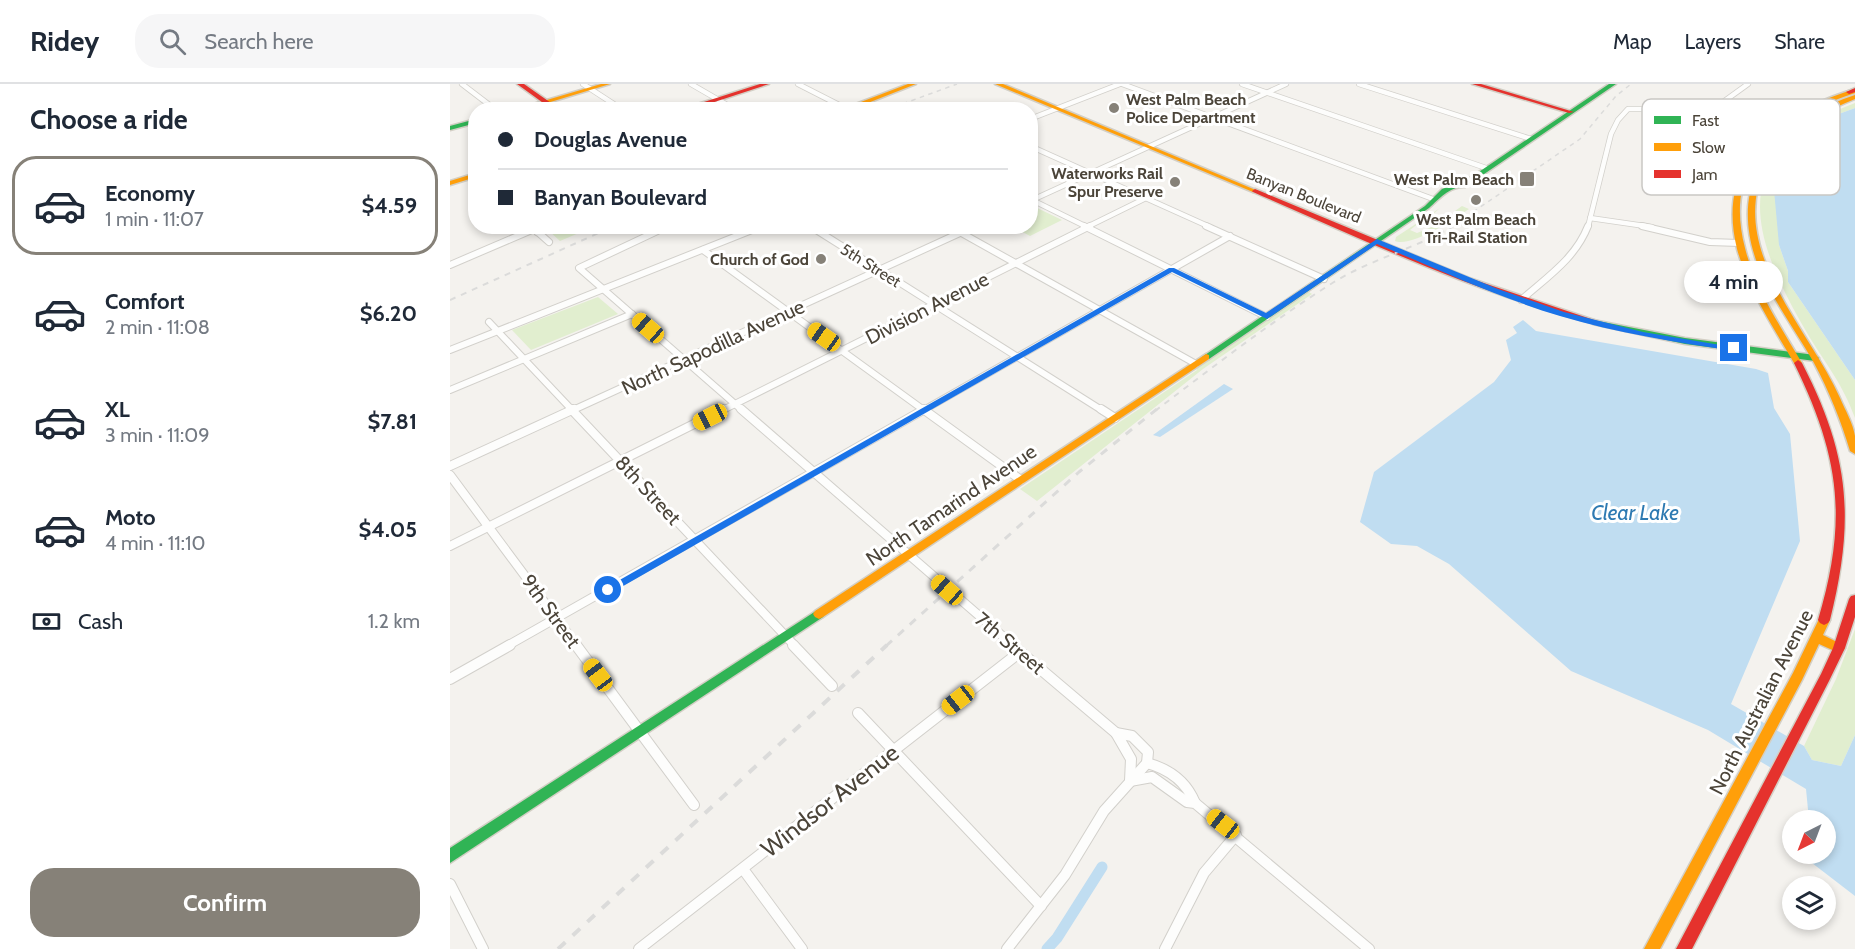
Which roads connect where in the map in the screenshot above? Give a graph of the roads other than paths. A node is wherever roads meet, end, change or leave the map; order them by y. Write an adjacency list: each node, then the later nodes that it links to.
1 (462, 84): 25 (street)
2 (520, 84): 24 (street)
3 (607, 84): 17 (street)
4 (691, 84): 22 (street)
5 (765, 84): 22 (street)
6 (772, 84): 22 (street)
7 (798, 84): 31 (street)
8 (913, 84): 32 (street)
9 (998, 84): 33 (street, Banyan Boulevard)
10 (1121, 84): 33 (street); 37 (street)
11 (1242, 84): 19 (street)
12 (1287, 84): 19 (street)
13 (1359, 84): 40 (street)
14 (1475, 84): 35 (street)
15 (1613, 84): 35 (street, North Tamarind Avenue)
16 (1748, 84): 20 (street)
17 (587, 86): 24 (street); 27 (street)
18 (1854, 92): 21 (street, North Australian Avenue); 23 (street)
19 (1267, 93): 37 (street); 43 (street)
20 (1727, 99)
21 (1836, 99)
22 (719, 100): 28 (street); 29 (street); 30 (street)
23 (1840, 100)
24 (546, 101): 26 (street)
25 (486, 102)
26 (543, 102)
27 (611, 102)
28 (712, 102)
29 (713, 102)
30 (722, 102)
31 (833, 102)
32 (865, 102)
33 (1056, 109): 36 (street); 41 (street, Banyan Boulevard)
34 (1642, 110): 53 (street)
35 (1571, 112): 40 (street, North Tamarind Avenue)
36 (1038, 116)
37 (1212, 118): 41 (street); 51 (street)
38 (468, 123): 39 (street)
39 (451, 127)
40 (1531, 139): 43 (street, North Tamarind Avenue)
41 (1148, 147): 44 (street); 64 (street, Banyan Boulevard)
42 (1038, 150): 44 (street)
43 (1486, 168): 51 (street, North Tamarind Avenue)
44 (1091, 173): 49 (street); 50 (street)
45 (468, 178): 46 (street)
46 (452, 181)
47 (1737, 195): 65 (street, North Australian Avenue)
48 (1752, 195): 66 (street)
49 (1038, 197)
50 (1146, 198): 54 (street, Division Avenue); 62 (street)
51 (1435, 200): 64 (street, North Tamarind Avenue)
52 (1038, 203): 54 (street)
53 (1590, 218): 65 (street); 74 (street)
54 (1088, 227): 68 (street, Division Avenue); 70 (street)
55 (522, 234): 69 (street)
56 (540, 234): 63 (street)
57 (651, 234): 73 (street, 7th Street)
58 (742, 234): 67 (street)
59 (822, 234): 71 (street, 5th Street)
60 (959, 234): 71 (street, North Sapodilla Avenue)
61 (963, 234): 68 (street)
62 (1230, 236): 70 (street); 72 (street)
63 (549, 242)
64 (1377, 242): 72 (street, North Tamarind Avenue); 74 (street, Banyan Boulevard)
65 (1739, 243): 66 (street); 84 (street, North Australian Avenue)
66 (1755, 246): 86 (street)
67 (703, 250): 73 (street); 77 (street)
68 (1016, 264): 75 (street, Division Avenue); 76 (street)
69 (450, 265)
70 (1172, 269): 76 (street); 79 (street)
71 (879, 271): 75 (street, 5th Street); 77 (street, North Sapodilla Avenue)
72 (1324, 279): 79 (street, North Tamarind Avenue)
73 (604, 290): 78 (street, 7th Street); 81 (street)
74 (1521, 300): 84 (street, Banyan Boulevard)
75 (935, 304): 83 (street, Division Avenue); 85 (street, 5th Street)
76 (1100, 310): 85 (street); 89 (street)
77 (788, 312): 83 (street); 88 (street, North Sapodilla Avenue)
78 (632, 314): 87 (street); 88 (street, 7th Street)
79 (1267, 316): 89 (street, North Tamarind Avenue)
80 (489, 322): 81 (street, 8th Street)
81 (498, 331): 82 (street); 87 (street, 8th Street)
82 (450, 350)
83 (843, 350): 91 (street, Division Avenue); 92 (street)
84 (1795, 356): 86 (street, Banyan Boulevard); 108 (street, North Australian Avenue)
85 (1018, 357): 92 (street); 94 (street, 5th Street)
86 (1815, 358): 95 (street)
87 (524, 359): 90 (street); 93 (street, 8th Street)
88 (685, 360): 91 (street, 7th Street); 93 (street, North Sapodilla Avenue)
89 (1196, 364): 94 (street, North Tamarind Avenue)
90 (450, 390)
91 (736, 404): 96 (street, Division Avenue); 98 (street, 7th Street)
92 (925, 410): 98 (street); 100 (street)
93 (573, 411): 96 (street, 8th Street); 97 (street, North Sapodilla Avenue)
94 (1115, 418): 100 (street, North Tamarind Avenue)
95 (1855, 451)
96 (621, 461): 101 (street, Division Avenue); 102 (street, 8th Street)
97 (450, 466)
98 (815, 473): 102 (street); 104 (street, 7th Street)
99 (450, 475): 101 (street, 9th Street)
100 (1021, 480): 104 (street, North Tamarind Avenue)
101 (489, 527): 103 (street, Division Avenue); 106 (street, 9th Street)
102 (696, 541): 106 (street); 107 (street, 8th Street)
103 (450, 546)
104 (907, 556): 107 (street, North Tamarind Avenue); 110 (street, 7th Street)
105 (1855, 599): 109 (street)
106 (557, 619): 111 (street); 114 (street, 9th Street)
107 (786, 636): 112 (street, 8th Street); 114 (street, North Tamarind Avenue)
108 (1817, 638): 109 (street); 132 (street, North Australian Avenue)
109 (1839, 648): 133 (street)
110 (1020, 652): 115 (street, 7th Street); 116 (street, Windsor Avenue)
111 (450, 679)
112 (832, 686)
113 (858, 713): 116 (street)
114 (640, 731): 120 (street, 9th Street); 122 (street, North Tamarind Avenue)
115 (1116, 733): 117 (street, 7th Street); 118 (street, 7th Street)
116 (894, 750): 123 (street, Windsor Avenue); 125 (street)
117 (1147, 763): 118 (street); 119 (street)
118 (1130, 780): 119 (street); 125 (street)
119 (1195, 803): 121 (street)
120 (694, 805)
121 (1236, 835): 130 (street); 131 (street)
122 (450, 856)
123 (743, 869): 127 (street, Windsor Avenue); 128 (street)
124 (450, 884): 126 (street)
125 (1041, 906): 129 (street)
126 (483, 949)
127 (639, 949)
128 (801, 949)
129 (1007, 949)
130 (1165, 949)
131 (1369, 949)
132 (1652, 949)
133 (1684, 949)

